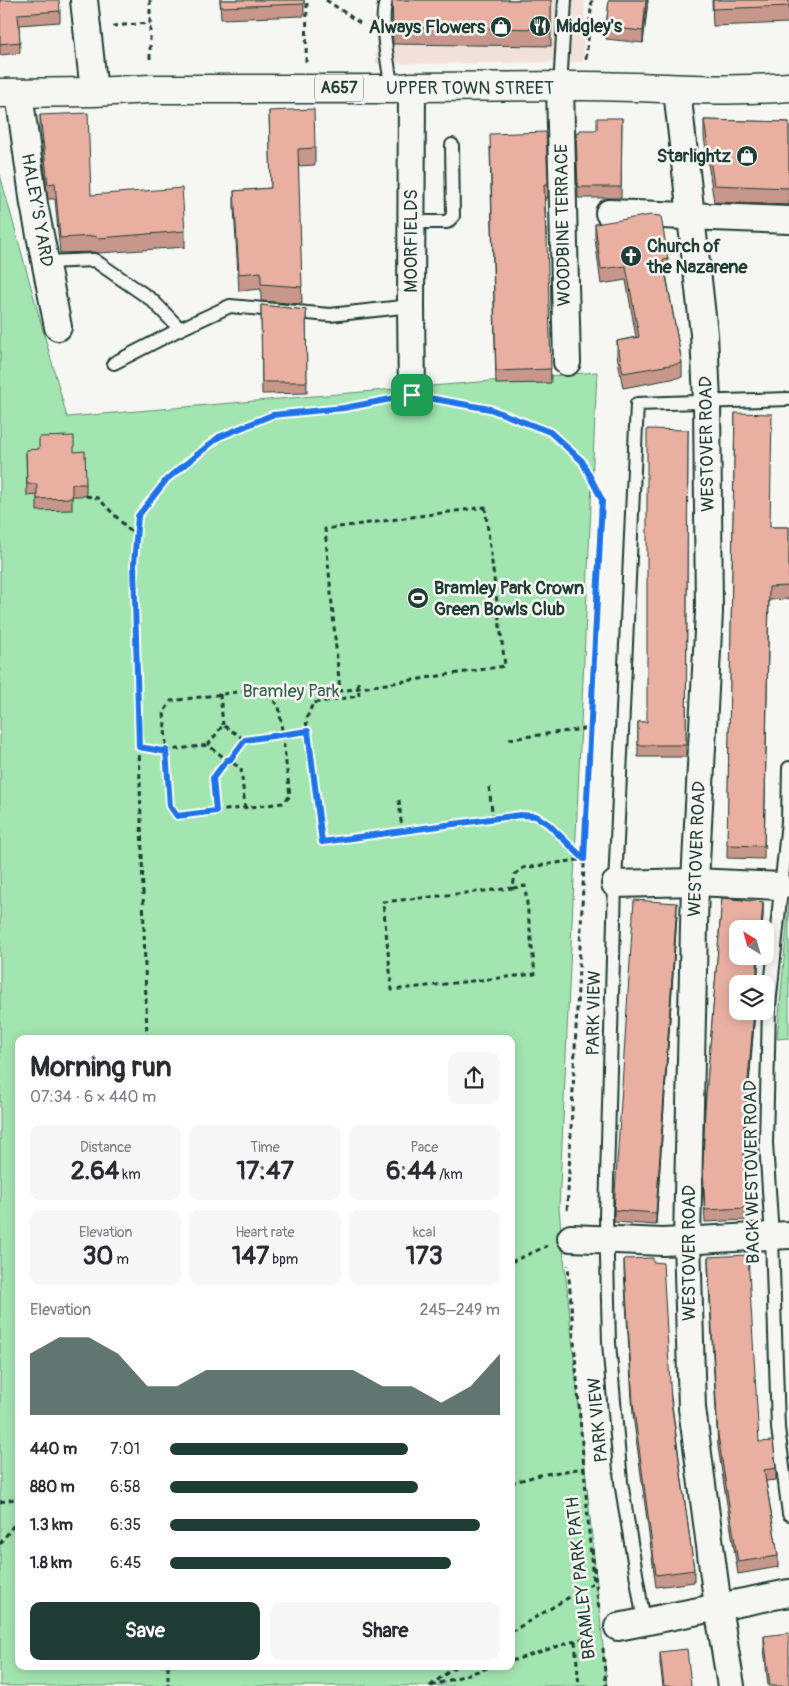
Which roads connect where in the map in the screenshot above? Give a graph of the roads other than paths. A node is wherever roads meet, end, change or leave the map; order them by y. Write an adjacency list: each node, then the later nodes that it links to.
1 (84, 0): 8 (street)
2 (387, 0): 6 (lane)
3 (565, 0): 4 (lane)
4 (571, 87): 6 (main road, UPPER TOWN STREET / A657); 7 (main road, UPPER TOWN STREET / A657); 19 (street, WOODBINE TERRACE)
5 (789, 87): 7 (main road, UPPER TOWN STREET / A657)
6 (402, 88): 8 (main road, UPPER TOWN STREET / A657); 14 (street, MOORFIELDS)
7 (678, 90): 12 (street, WESTOVER ROAD)
8 (94, 92): 9 (main road, UPPER TOWN STREET / A657)
9 (10, 93): 15 (street, HALEY'S YARD)
10 (452, 145): 14 (lane)
11 (609, 212): 12 (street)
12 (691, 216): 13 (street); 23 (street, WESTOVER ROAD)
13 (789, 220)
14 (411, 222): 16 (street, MOORFIELDS)
15 (46, 262): 17 (street, HALEY'S YARD); 18 (lane)
16 (411, 306): 18 (lane); 21 (street, MOORFIELDS)
17 (58, 327)
18 (180, 329): 20 (lane)
19 (567, 362)
20 (114, 363)
21 (412, 395)
22 (789, 399): 23 (lane)
23 (707, 401): 25 (street, WESTOVER ROAD); 26 (lane, PARK VIEW)
24 (789, 768): 27 (lane, BACK WESTOVER ROAD)
25 (695, 882): 26 (street); 27 (street); 31 (street, WESTOVER ROAD)
26 (615, 884): 30 (lane, PARK VIEW)
27 (780, 886): 28 (lane, BACK WESTOVER ROAD)
28 (780, 1236): 31 (street); 32 (lane, BACK WESTOVER ROAD)
29 (568, 1238): 30 (street)
30 (607, 1239): 31 (street); 35 (lane, PARK VIEW)
31 (687, 1240): 34 (street, WESTOVER ROAD)
32 (789, 1514)
33 (789, 1593): 34 (street)
34 (718, 1607): 35 (street); 37 (street, WESTOVER ROAD)
35 (644, 1622): 36 (street)
36 (609, 1630)
37 (731, 1686)

